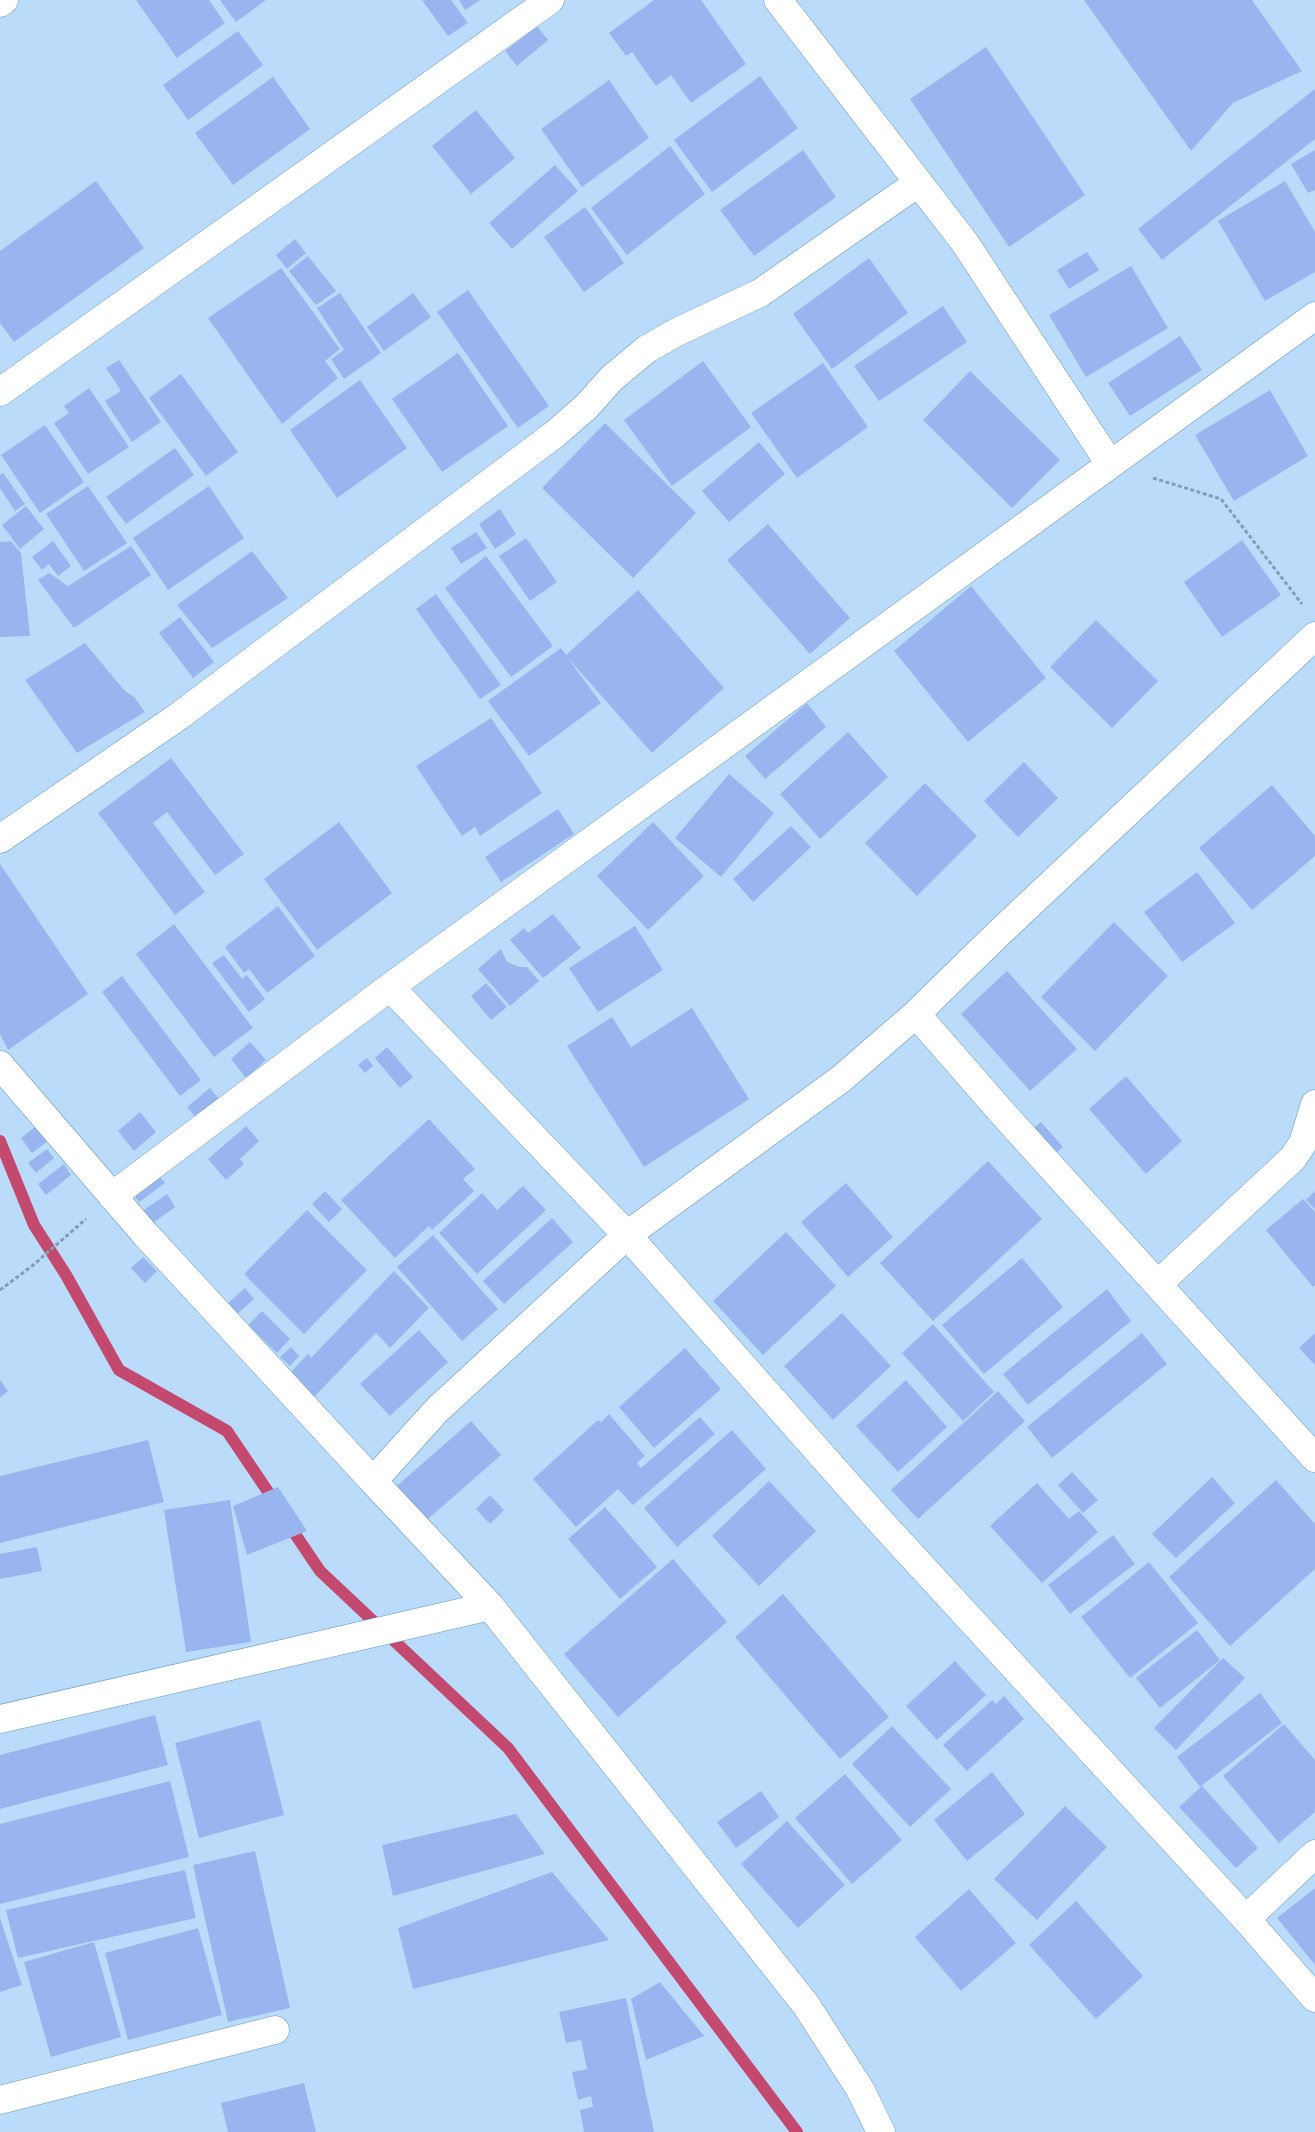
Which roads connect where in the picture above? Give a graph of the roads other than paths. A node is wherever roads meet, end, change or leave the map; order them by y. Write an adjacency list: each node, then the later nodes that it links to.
1 (4, 0): 4 (street)
2 (550, 0): 7 (street)
3 (778, 0): 5 (street)
4 (0, 3)
5 (918, 183): 8 (street); 10 (street)
6 (1315, 316): 8 (street)
7 (0, 392)
8 (1110, 464): 11 (street)
9 (1315, 636): 12 (street)
10 (0, 839)
11 (390, 987): 15 (street); 16 (street)
12 (916, 1014): 16 (street); 17 (street)
13 (0, 1065): 15 (street)
14 (1315, 1104): 17 (street)
15 (112, 1196): 19 (street)
16 (627, 1235): 19 (street); 23 (street)
17 (1158, 1284): 18 (street)
18 (1315, 1458)
19 (373, 1481): 20 (street)
20 (490, 1606): 21 (street); 27 (street)
21 (0, 1719)
22 (1315, 1854): 23 (street)
23 (1246, 1919): 24 (street)
24 (1315, 1998)
25 (276, 2030): 26 (street)
26 (0, 2100)
27 (882, 2132)

